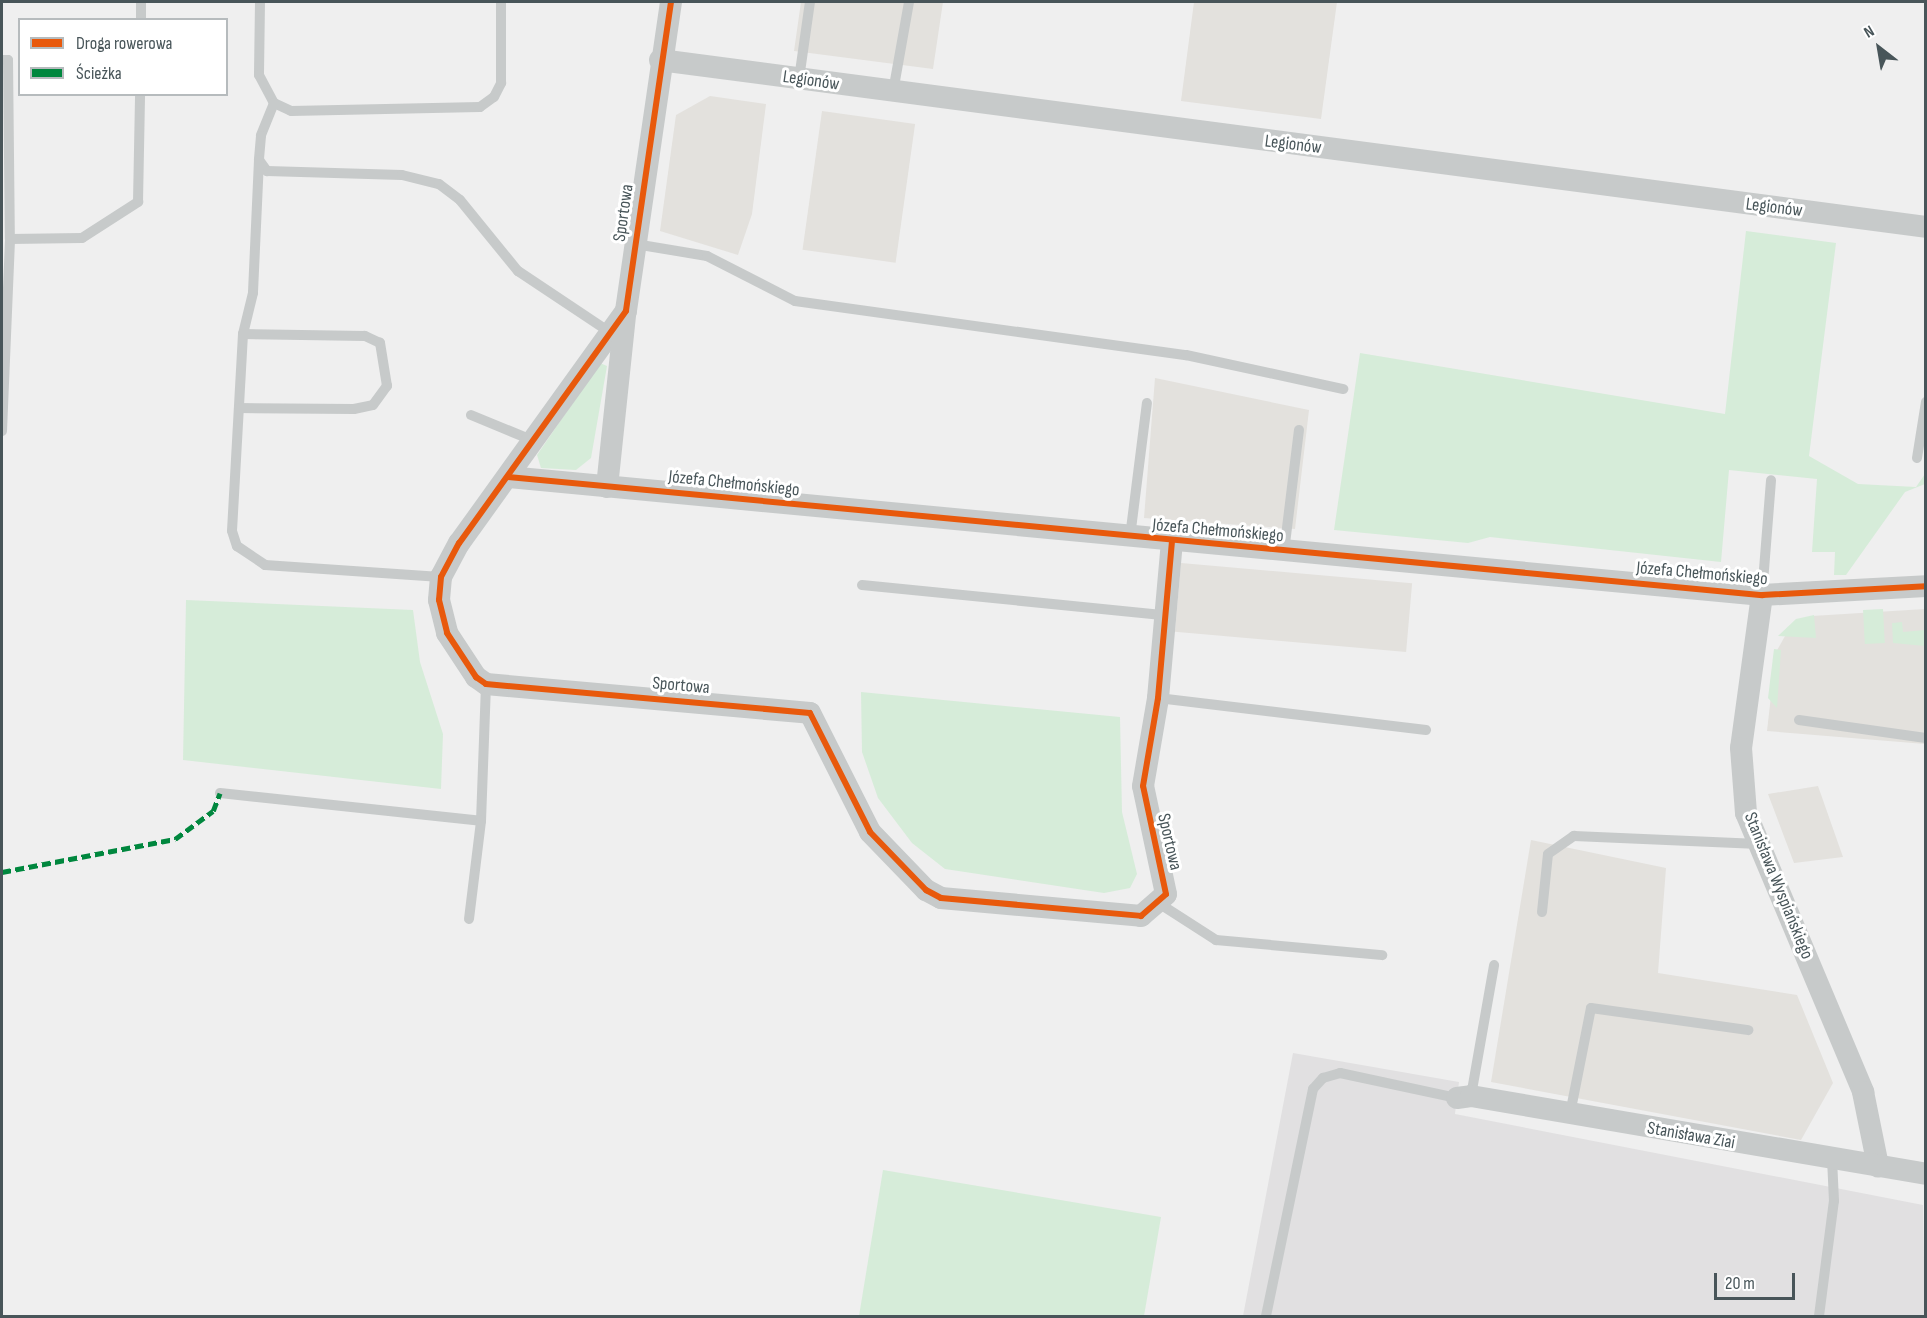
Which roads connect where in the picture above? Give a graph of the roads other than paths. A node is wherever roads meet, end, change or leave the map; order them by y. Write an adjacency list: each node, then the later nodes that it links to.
1 (141, 2): 7 (lane)
2 (260, 2): 13 (lane)
3 (501, 2): 13 (lane)
4 (671, 2): 9 (street, Sportowa)
5 (810, 2): 10 (lane)
6 (909, 2): 11 (lane)
7 (141, 18)
8 (2, 60): 16 (lane)
9 (660, 60): 10 (street, Legionów); 17 (street, Sportowa)
10 (798, 79): 11 (street, Legionów)
11 (893, 92): 15 (street, Legionów)
12 (140, 96): 16 (lane)
13 (274, 103): 14 (lane)
14 (259, 160): 19 (lane); 20 (lane)
15 (1926, 228)
16 (10, 239): 21 (lane)
17 (635, 244): 18 (street, Sportowa); 22 (lane)
18 (626, 311): 19 (street, Sportowa); 33 (street, Sportowa)
19 (611, 333): 29 (street, Sportowa)
20 (243, 334): 25 (lane); 25 (lane)
21 (3, 354): 28 (lane)
22 (1343, 389)
23 (1926, 402): 30 (lane)
24 (1147, 403): 34 (lane)
25 (239, 408): 37 (lane)
26 (471, 415): 29 (lane)
27 (1299, 430): 36 (lane)
28 (2, 431)
29 (534, 441): 31 (street, Sportowa)
30 (1917, 458)
31 (508, 477): 33 (street, Józefa Chełmońskiego); 37 (street, Sportowa)
32 (1771, 480): 40 (lane)
33 (607, 487): 34 (street, Józefa Chełmońskiego)
34 (1130, 538): 35 (street, Józefa Chełmońskiego)
35 (1172, 542): 36 (street, Józefa Chełmońskiego); 41 (street, Sportowa)
36 (1284, 552): 40 (street, Józefa Chełmońskiego)
37 (441, 577): 42 (street)
38 (862, 585): 41 (lane)
39 (1926, 586): 40 (street, Józefa Chełmońskiego)
40 (1762, 595): 49 (street, Stanisława Wyspiańskiego)
41 (1165, 615): 43 (street, Sportowa)
42 (486, 684): 48 (lane); 50 (street, Sportowa)
43 (1158, 699): 45 (lane); 50 (street, Sportowa)
44 (1798, 720): 46 (lane)
45 (1426, 730)
46 (1926, 738)
47 (220, 793): 48 (lane)
48 (481, 821): 52 (lane)
49 (1759, 844): 51 (lane); 59 (street, Stanisława Wyspiańskiego)
50 (1160, 904): 53 (lane)
51 (1542, 912)
52 (469, 919)
53 (1382, 955)
54 (1494, 965): 56 (lane)
55 (1748, 1030): 57 (lane)
56 (1464, 1097): 57 (street, Stanisława Ziai); 61 (lane)
57 (1570, 1114): 58 (street, Stanisława Ziai)
58 (1832, 1159): 59 (street, Stanisława Ziai); 62 (lane)
59 (1878, 1166): 60 (street, Stanisława Ziai)
60 (1926, 1174)
61 (1266, 1317)
62 (1819, 1317)

